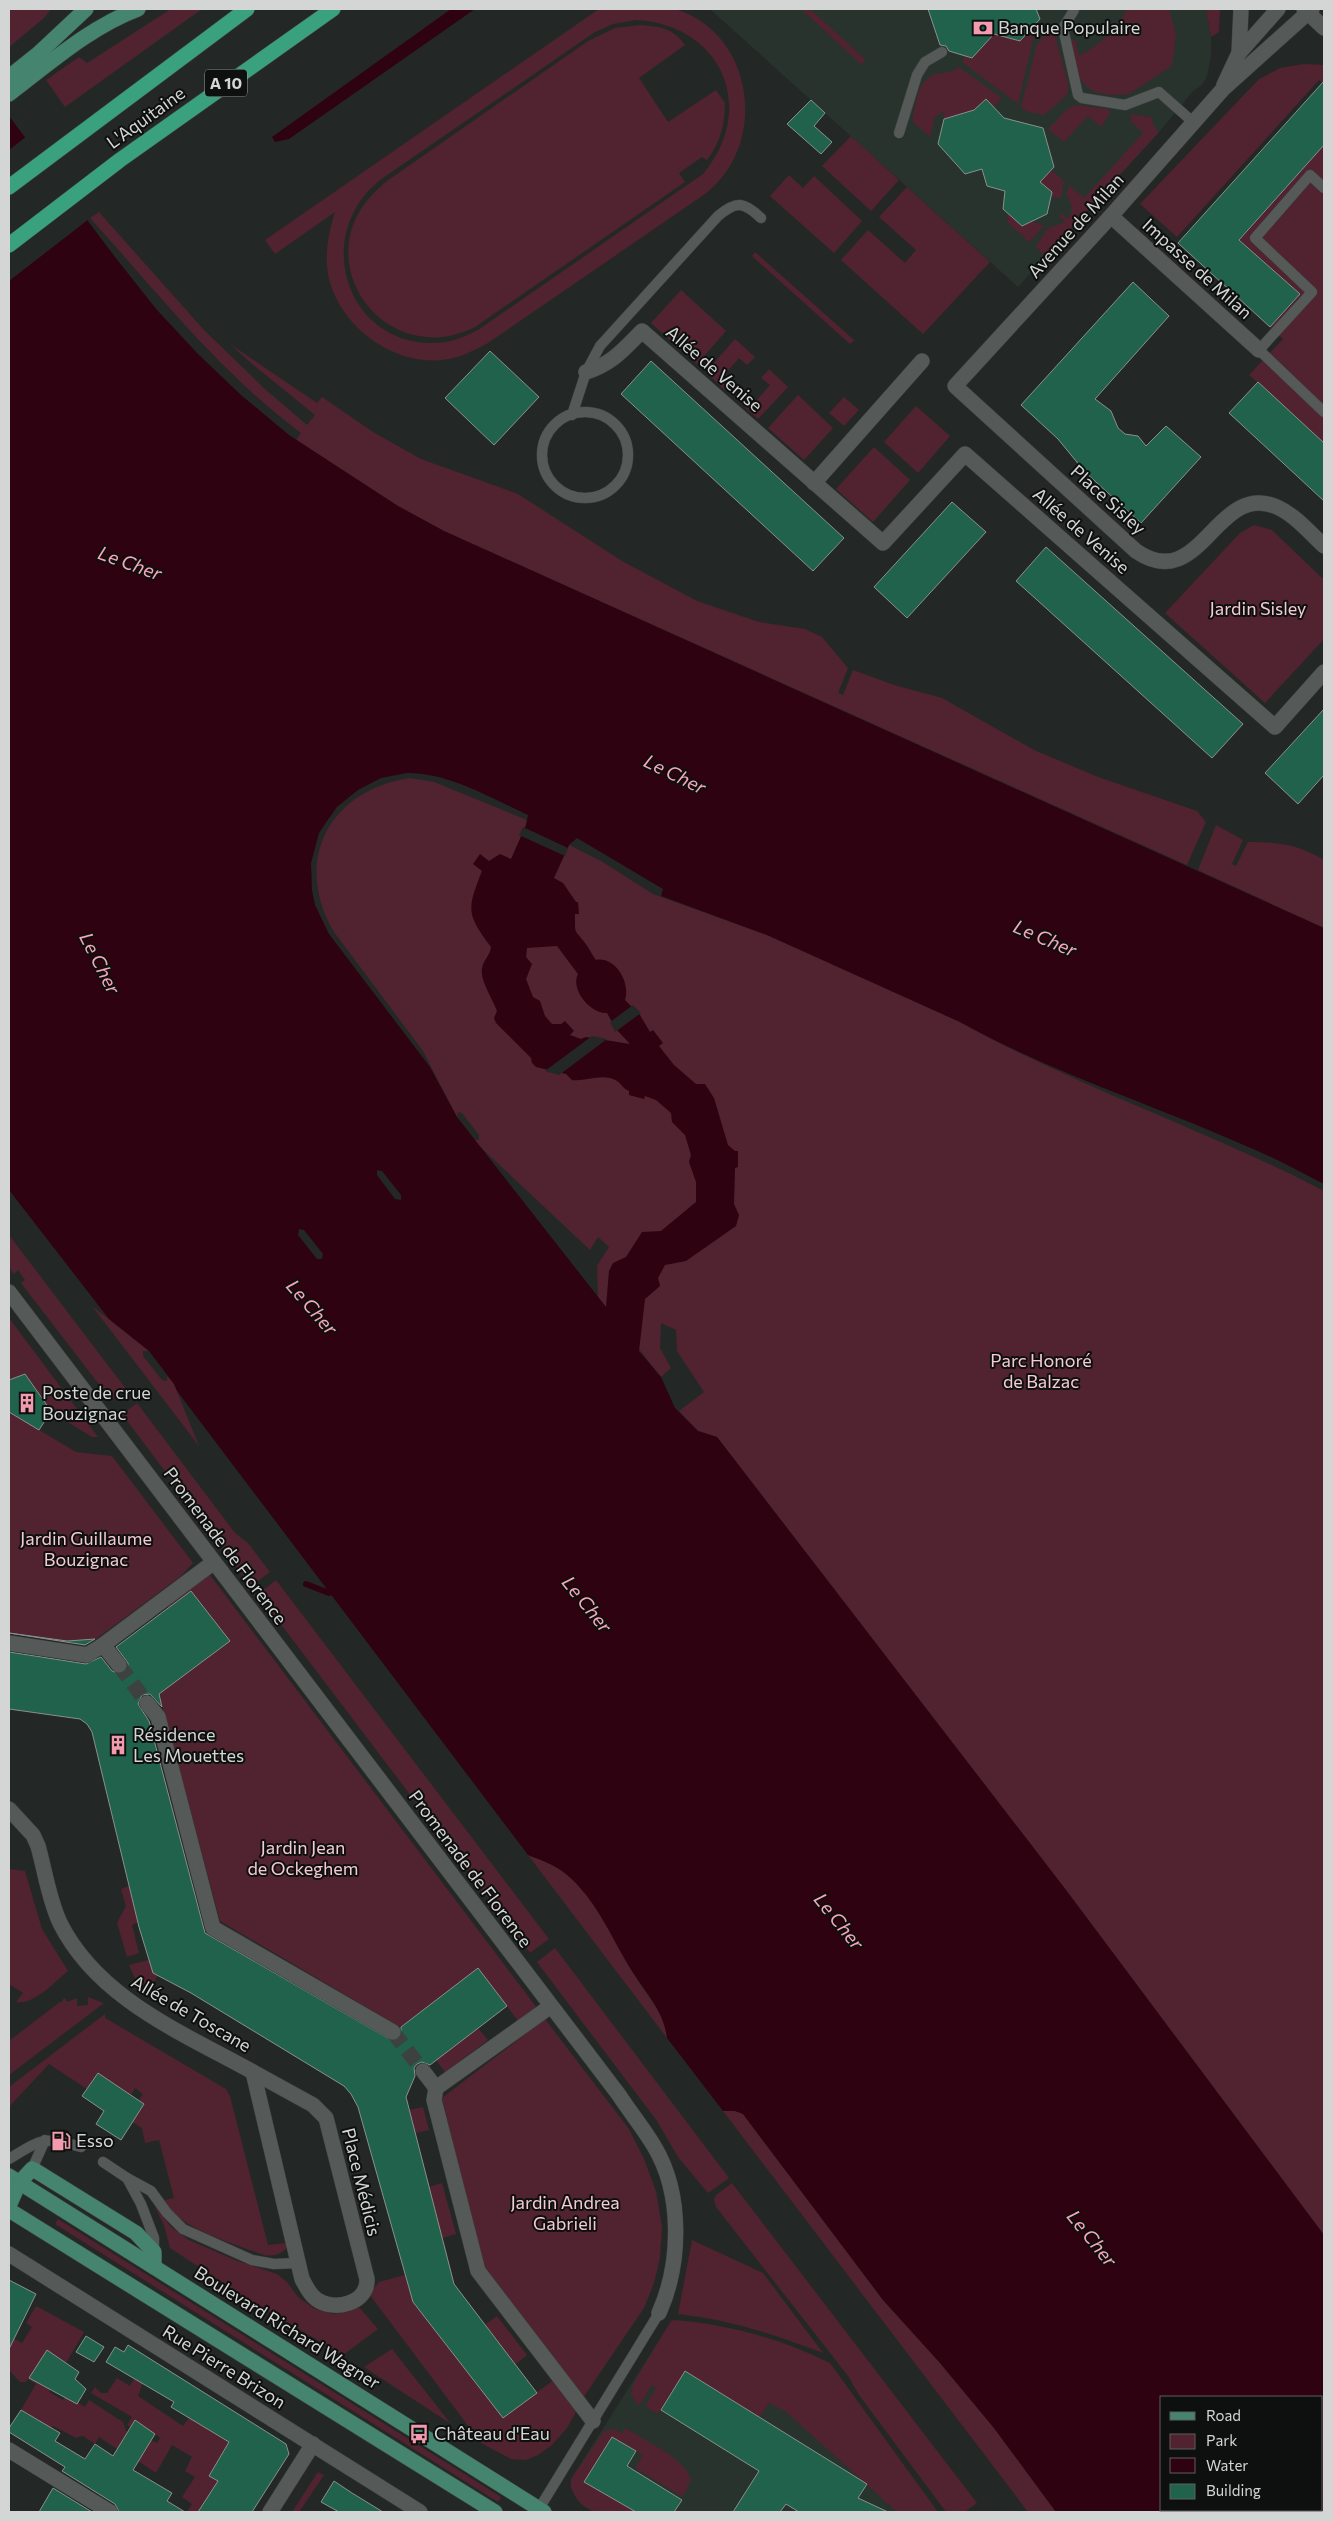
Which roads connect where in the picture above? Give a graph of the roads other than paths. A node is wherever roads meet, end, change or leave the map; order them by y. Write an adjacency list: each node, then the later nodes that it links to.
1 (138, 9): 9 (main road)
2 (247, 9): 19 (highway, L'Aquitaine / A 10)
3 (333, 9): 23 (highway, L'Aquitaine / A 10)
4 (1241, 9): 12 (street)
5 (1278, 9): 12 (street, Avenue de Milan)
6 (1074, 10): 17 (lane)
7 (1308, 10): 10 (street); 15 (street, Avenue de Milan)
8 (81, 11): 13 (main road)
9 (122, 13): 13 (main road)
10 (1324, 28)
11 (942, 52): 18 (lane)
12 (1238, 53): 15 (street, Avenue de Milan)
13 (44, 59): 14 (main road); 16 (main road)
14 (9, 77)
15 (1223, 89): 17 (street, Avenue de Milan)
16 (9, 94)
17 (1193, 122): 21 (street, Avenue de Milan)
18 (899, 133)
19 (9, 187)
20 (1324, 188): 24 (lane)
21 (1111, 216): 24 (street, Impasse de Milan); 27 (street, Avenue de Milan)
22 (761, 218): 26 (lane)
23 (9, 245)
24 (1259, 350): 28 (lane)
25 (922, 361): 30 (street)
26 (586, 372): 29 (lane); 30 (street, Allée de Venise)
27 (955, 386): 31 (street, Place Sisley)
28 (1324, 412)
29 (572, 414): 29 (lane)
30 (814, 484): 32 (street, Allée de Venise)
31 (1324, 546)
32 (1324, 672)
33 (9, 1292): 34 (street, Promenade de Florence)
34 (214, 1562): 36 (street); 40 (street, Promenade de Florence)
35 (9, 1643): 36 (street)
36 (103, 1645): 37 (street)
37 (119, 1666)
38 (147, 1703): 41 (street)
39 (9, 1809): 43 (street, Allée de Toscane)
40 (551, 2006): 44 (street); 57 (street, Promenade de Florence)
41 (393, 2032)
42 (423, 2070): 44 (street)
43 (253, 2072): 56 (street, Place Médicis); 56 (street, Place Médicis)
44 (436, 2088): 58 (street)
45 (45, 2140): 46 (lane); 47 (lane); 49 (lane)
46 (80, 2148)
47 (9, 2159)
48 (103, 2162): 50 (lane)
49 (32, 2169): 51 (main road); 55 (main road)
50 (127, 2178): 55 (lane); 56 (lane)
51 (14, 2179): 52 (main road); 55 (main road, Boulevard Richard Wagner)
52 (9, 2206)
53 (9, 2210): 65 (main road)
54 (9, 2254): 59 (street, Rue Pierre Brizon)
55 (154, 2259): 61 (main road, Boulevard Richard Wagner)
56 (298, 2263)
57 (658, 2313): 58 (lane, Promenade de Florence)
58 (593, 2421): 61 (lane, Promenade de Florence)
59 (313, 2444): 63 (street); 64 (street, Rue Pierre Brizon)
60 (9, 2450): 62 (street)
61 (540, 2511)
62 (110, 2512)
63 (270, 2512)
64 (420, 2512)
65 (495, 2512)

